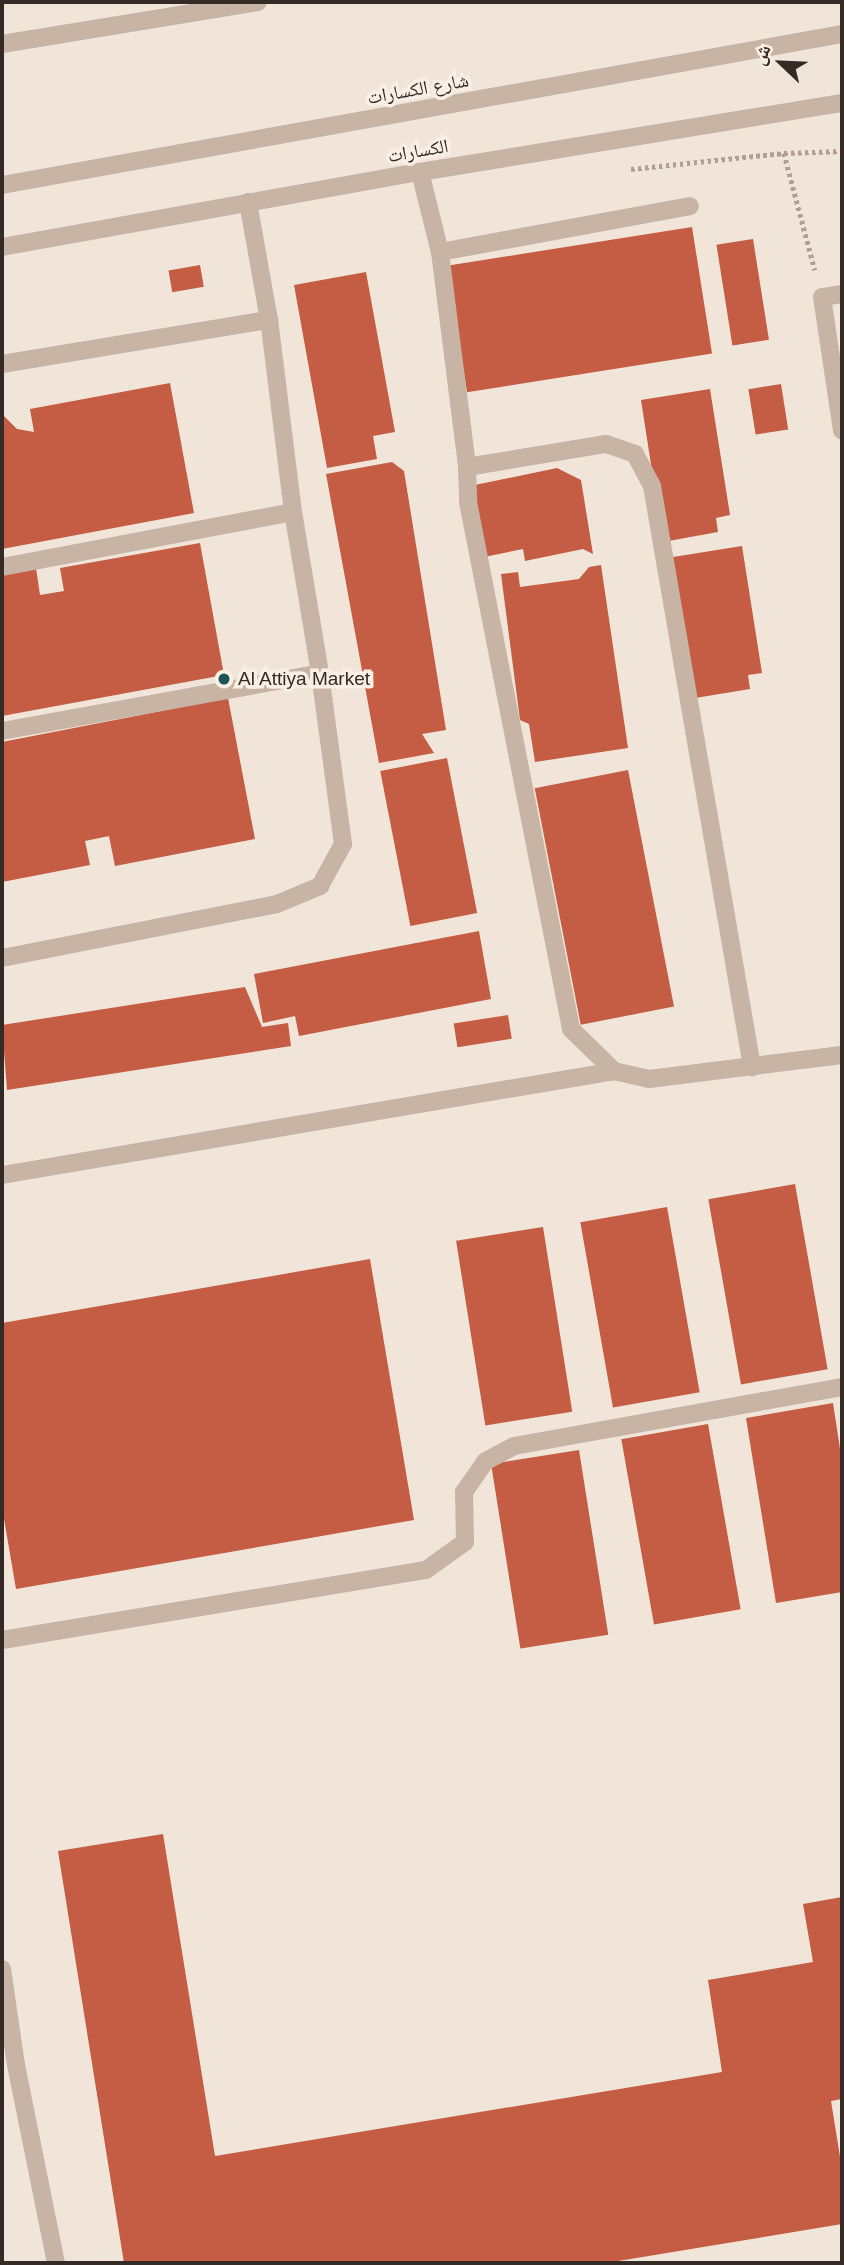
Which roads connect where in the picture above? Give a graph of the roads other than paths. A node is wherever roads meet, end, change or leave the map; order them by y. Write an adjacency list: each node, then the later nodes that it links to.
1 (258, 2): 4 (street)
2 (2, 30): 4 (street)
3 (842, 34): 8 (street, شارع الكسارات)
4 (41, 37): 5 (street)
5 (2, 44)
6 (842, 103): 7 (street, الكسارات)
7 (420, 172): 9 (street, الكسارات); 12 (street)
8 (2, 185)
9 (248, 202): 11 (street, الكسارات); 14 (street)
10 (690, 206): 12 (street)
11 (2, 247)
12 (440, 252): 17 (street)
13 (842, 294): 16 (street)
14 (269, 320): 15 (street); 18 (street)
15 (2, 363)
16 (842, 431)
17 (467, 467): 24 (street); 25 (street)
18 (293, 512): 19 (street); 20 (street)
19 (2, 567)
20 (320, 673): 21 (street); 22 (street)
21 (2, 731)
22 (2, 958)
23 (842, 1055): 24 (street)
24 (752, 1067): 25 (street)
25 (614, 1071): 26 (street)
26 (2, 1175)
27 (842, 1387): 28 (street)
28 (2, 1640)
29 (2, 1969): 30 (street)
30 (56, 2263)

